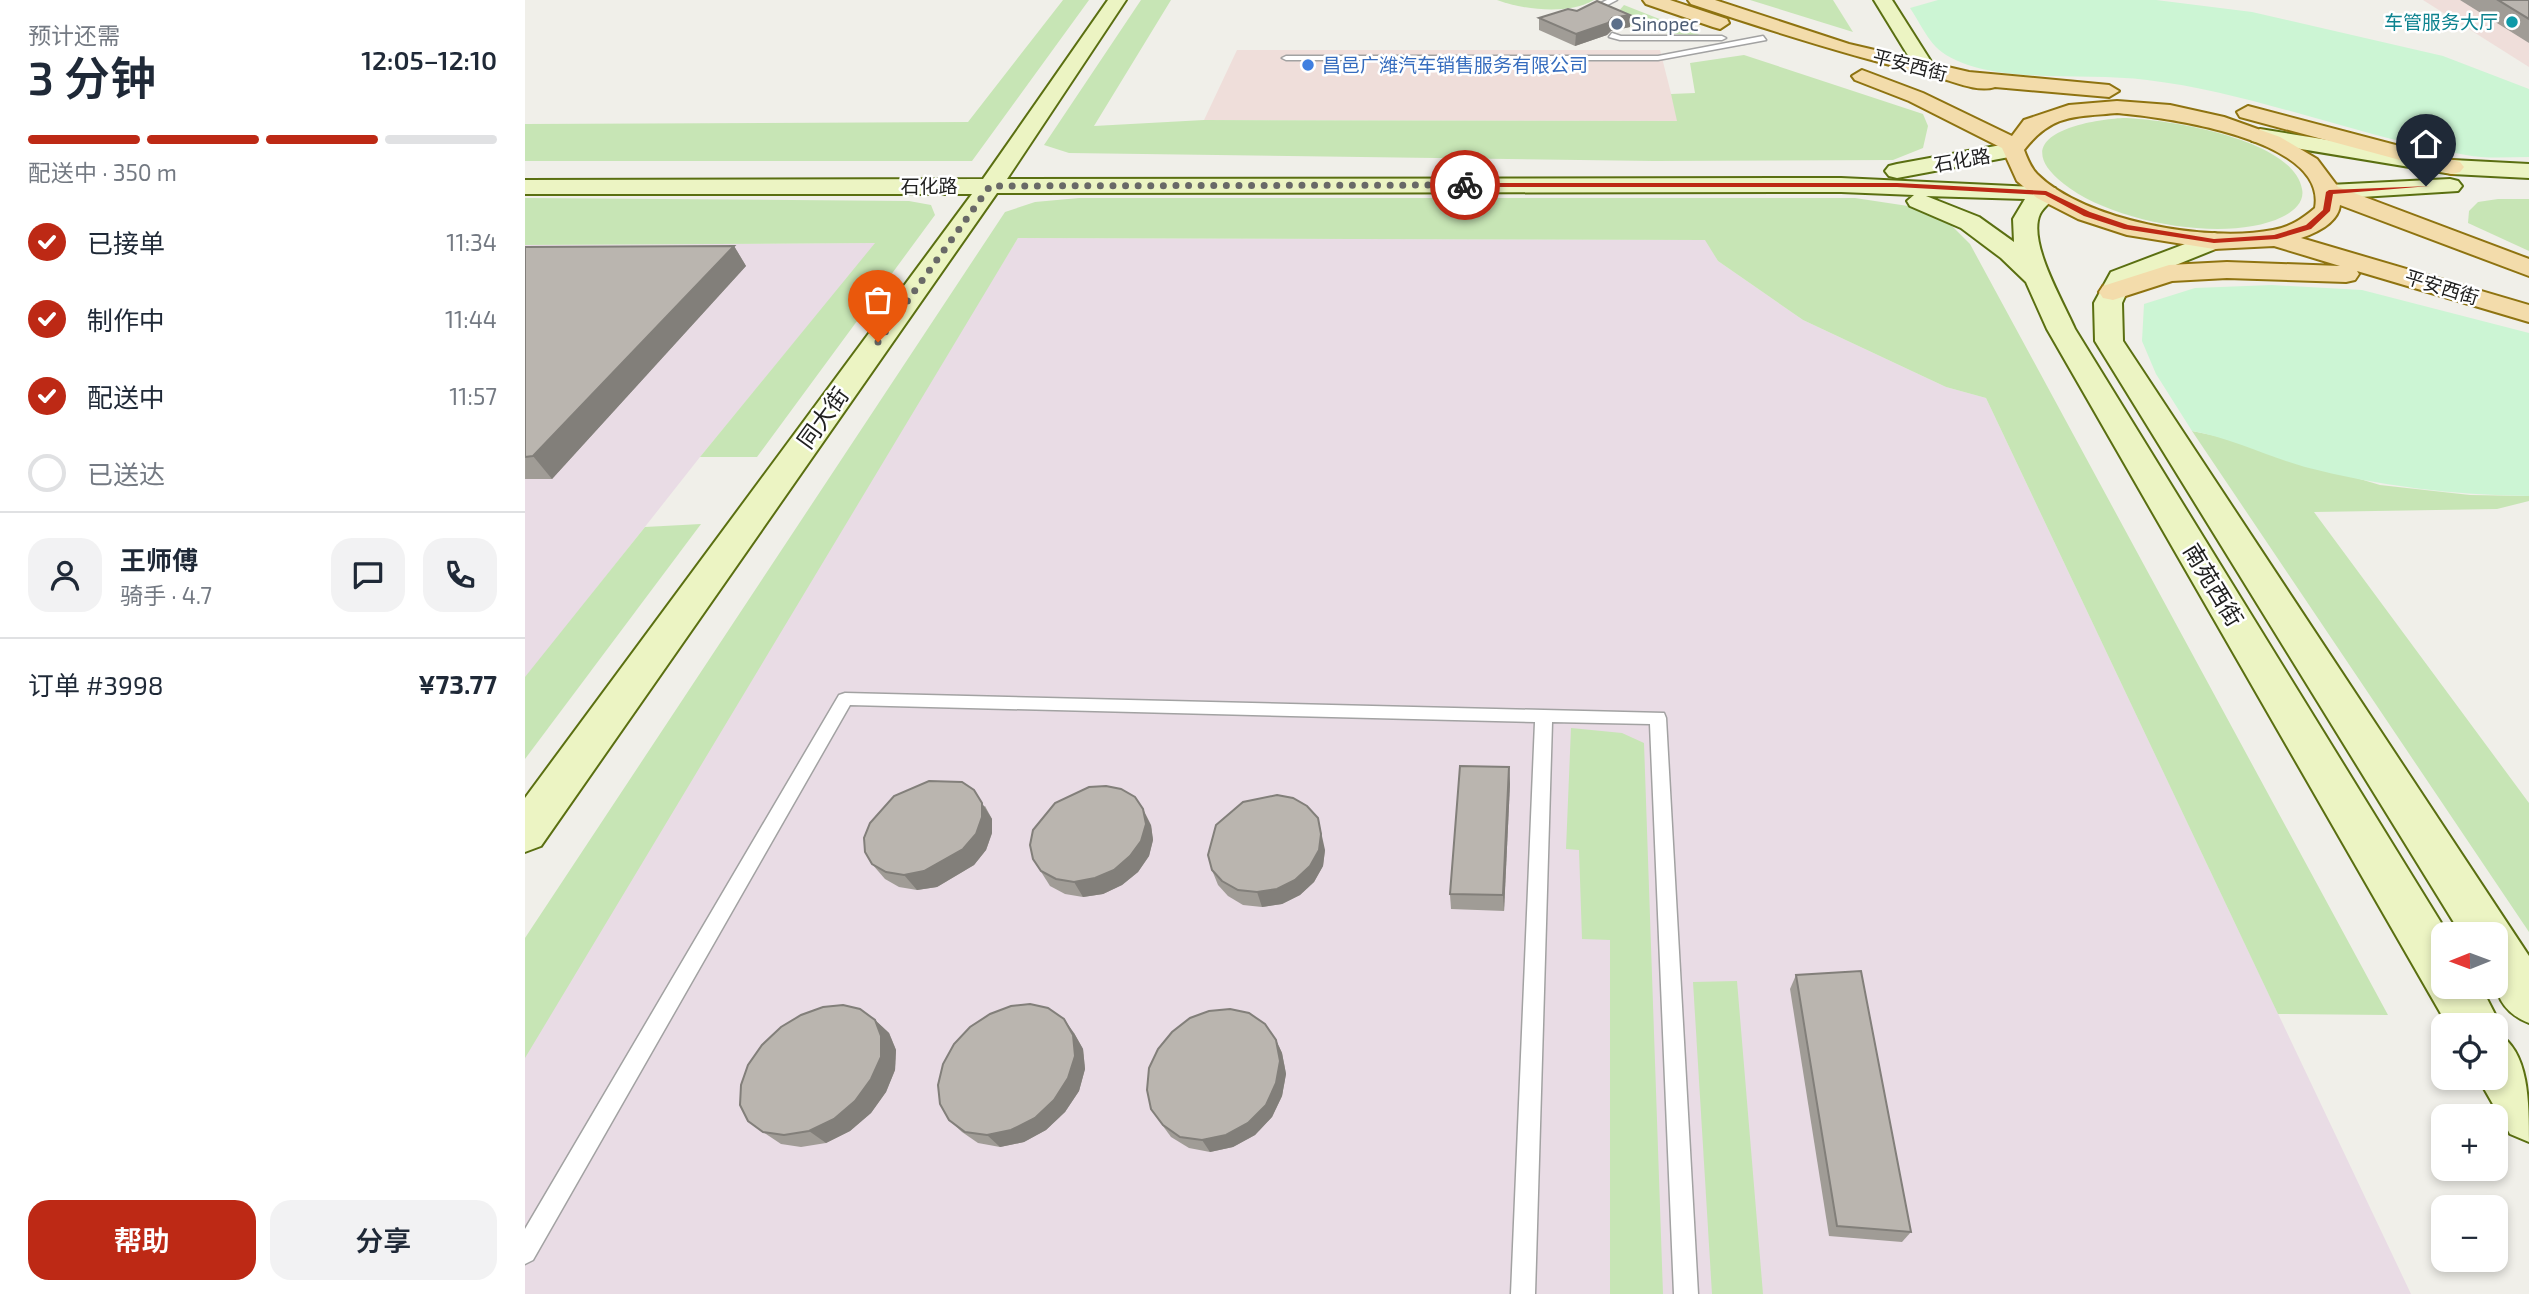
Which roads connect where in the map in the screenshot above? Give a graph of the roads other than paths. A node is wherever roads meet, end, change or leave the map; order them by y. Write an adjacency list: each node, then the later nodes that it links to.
1 (1117, 0): 18 (main road, 同大街)
2 (1613, 0): 6 (lane)
3 (1652, 0): 8 (main road, 平安西街)
4 (1697, 0): 10 (main road, 平安西街)
5 (1884, 0): 10 (main road)
6 (1582, 14)
7 (1612, 35): 8 (lane)
8 (1763, 38): 9 (lane); 14 (main road, 平安西街)
9 (1286, 58)
10 (1927, 71): 11 (main road, 平安西街)
11 (1962, 78): 12 (main road, 平安西街); 15 (main road)
12 (2130, 107): 13 (main road); 14 (main road)
13 (2260, 136): 15 (main road); 22 (main road)
14 (2013, 148): 18 (main road, 石化路); 23 (main road)
15 (2452, 167): 16 (main road)
16 (2529, 171)
17 (525, 173): 18 (main road, 石化路)
18 (994, 179): 19 (main road, 石化路); 21 (main road, 石化路); 32 (main road, 同大街)
19 (1841, 185): 23 (main road, 石化路); 27 (main road)
20 (2529, 186): 22 (main road)
21 (525, 187)
22 (2329, 192): 24 (main road); 26 (main road)
23 (2046, 193): 25 (main road); 27 (main road, 南苑西街)
24 (2274, 237): 25 (main road); 28 (main road, 平安西街)
25 (2214, 241): 29 (main road)
26 (2529, 268)
27 (2043, 283): 34 (main road, 南苑西街)
28 (2450, 289): 29 (main road); 30 (main road, 平安西街)
29 (2113, 292): 33 (main road, 南苑西街)
30 (2529, 314)
31 (1544, 715): 39 (lane); 40 (lane); 41 (lane)
32 (525, 833)
33 (2479, 922)
34 (2431, 950)
35 (2508, 967): 36 (main road)
36 (2529, 999)
37 (2508, 1080): 38 (main road)
38 (2529, 1115)
39 (525, 1252)
40 (1523, 1294)
41 (1686, 1294)

